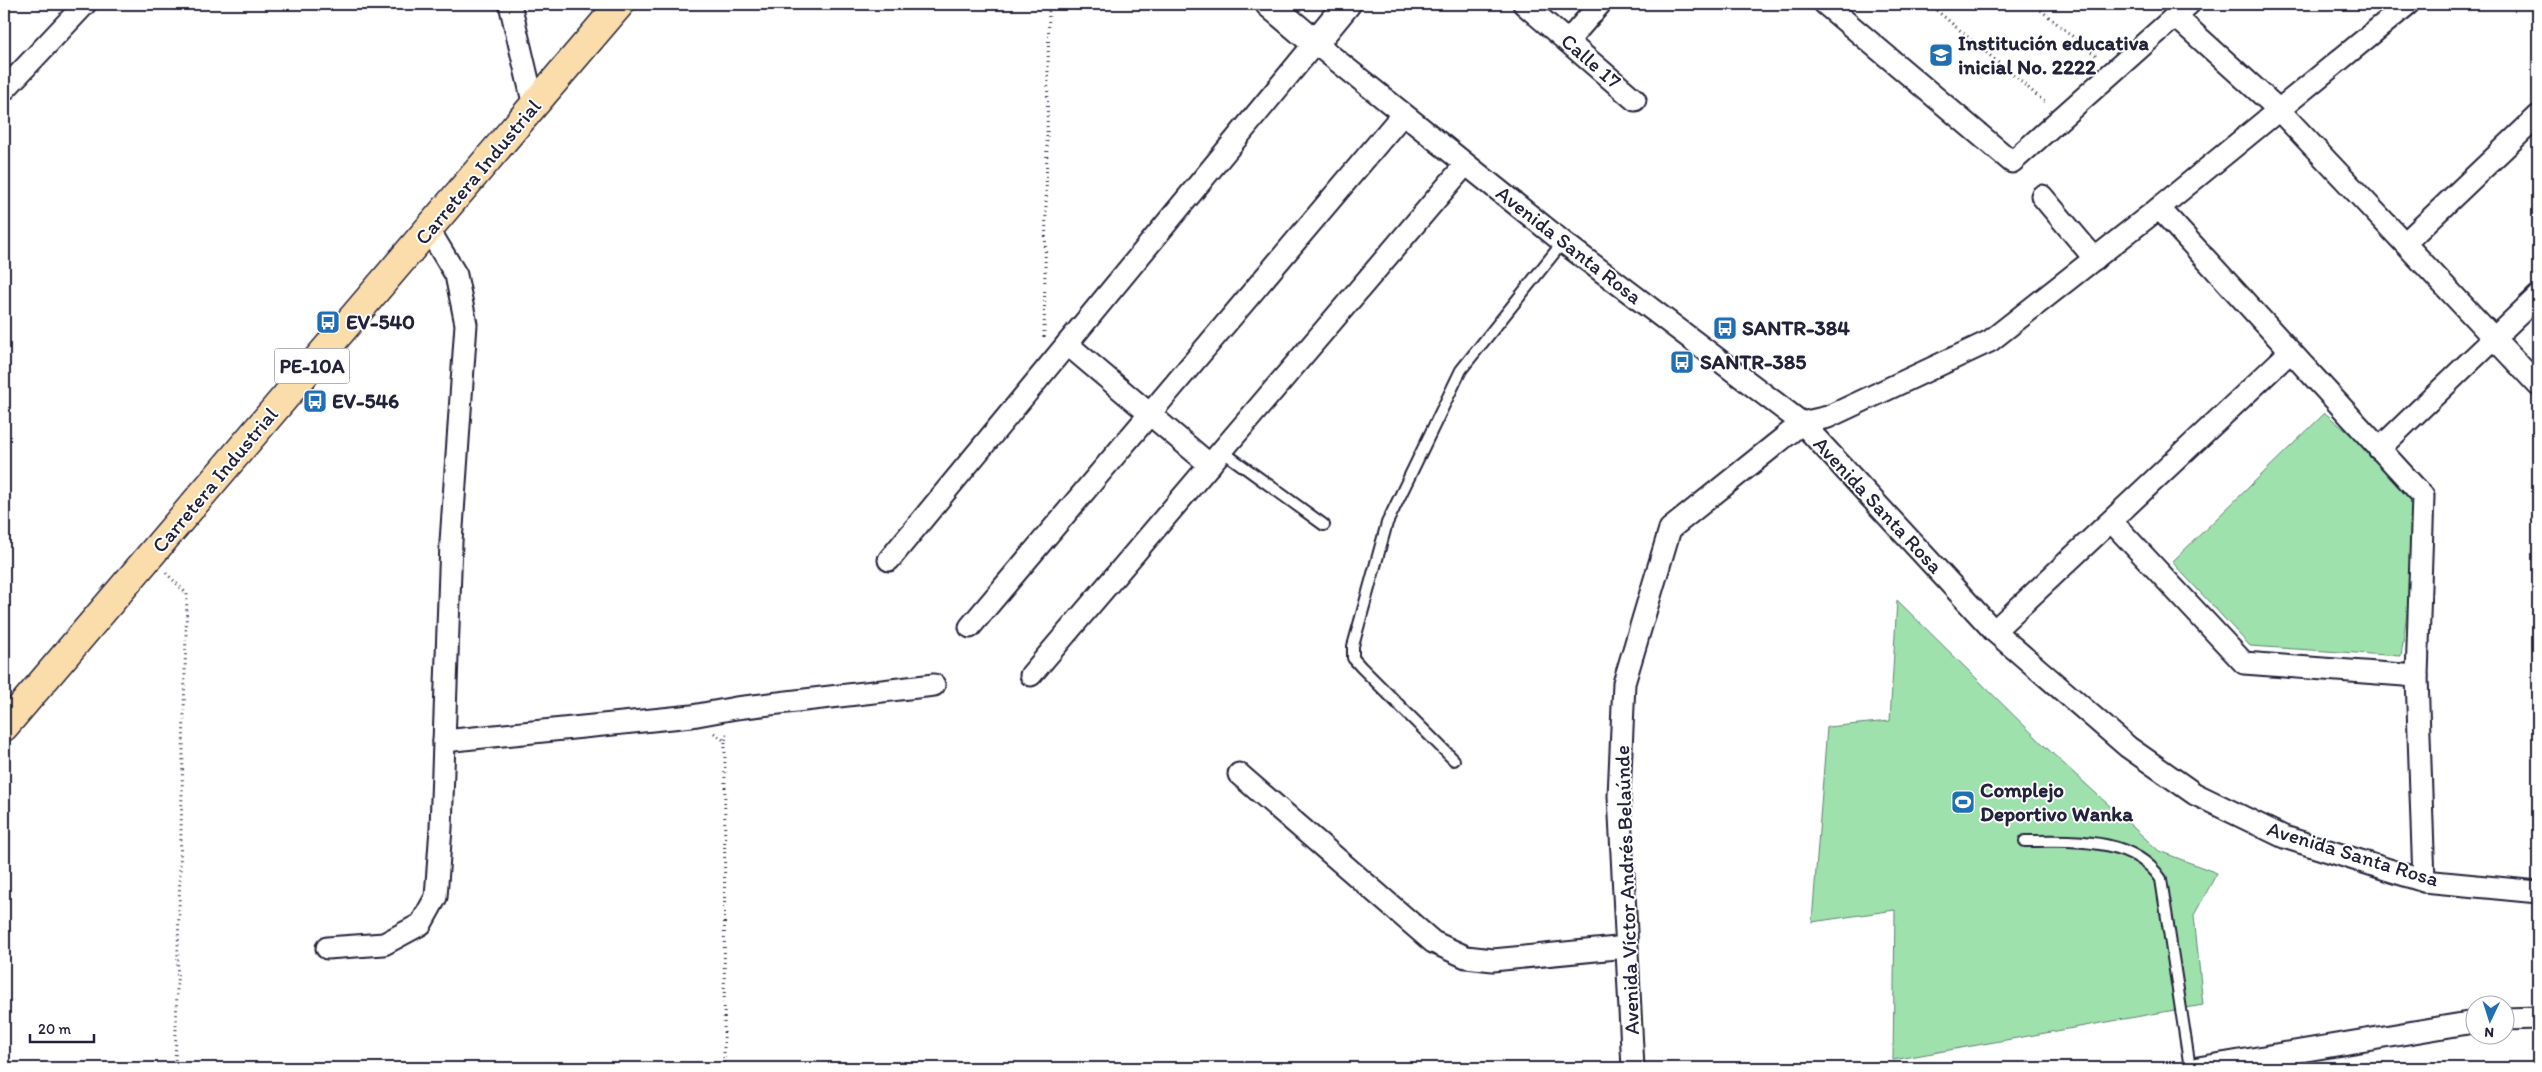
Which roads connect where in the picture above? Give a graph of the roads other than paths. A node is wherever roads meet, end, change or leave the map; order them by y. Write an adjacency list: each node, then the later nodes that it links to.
1 (85, 4): 13 (street)
2 (510, 4): 15 (street)
3 (620, 4): 15 (highway, Carretera Industrial / PE-10A)
4 (1268, 4): 12 (street, Avenida Santa Rosa)
5 (1347, 4): 12 (street)
6 (1524, 4): 11 (street, Calle 17)
7 (1600, 4): 11 (street)
8 (1825, 4): 10 (street)
9 (2408, 4): 16 (street)
10 (2175, 10): 16 (street)
11 (1568, 41): 14 (street, Calle 17)
12 (1315, 43): 17 (street, Avenida Santa Rosa); 28 (street)
13 (4, 90)
14 (1635, 100)
15 (534, 106): 22 (highway, Carretera Industrial / PE-10A)
16 (2279, 110): 21 (street); 24 (street)
17 (1402, 115): 19 (street, Avenida Santa Rosa); 31 (street)
18 (2538, 116): 24 (street)
19 (1465, 165): 23 (street, Avenida Santa Rosa); 34 (street)
20 (2042, 196): 25 (street)
21 (2159, 208): 25 (street); 29 (street)
22 (428, 230): 43 (highway, Carretera Industrial / PE-10A); 44 (street)
23 (1563, 242): 32 (street, Avenida Santa Rosa); 45 (lane)
24 (2405, 243): 27 (street)
25 (2095, 259): 32 (street)
26 (2538, 296): 27 (street)
27 (2494, 338): 30 (street); 33 (street)
28 (1067, 344): 31 (street); 37 (street)
29 (2290, 352): 33 (street); 35 (street)
30 (2538, 384)
31 (1150, 414): 34 (street); 38 (street)
32 (1802, 423): 39 (street, Avenida Santa Rosa); 51 (street, Avenida Víctor Andrés Belaúnde)
33 (2380, 449): 41 (street)
34 (1216, 458): 36 (lane); 40 (street)
35 (2112, 522): 39 (street); 41 (street)
36 (1324, 525)
37 (889, 560)
38 (970, 627)
39 (1994, 631): 48 (street, Avenida Santa Rosa)
40 (1031, 675)
41 (2417, 676): 48 (street)
42 (934, 685): 44 (street)
43 (4, 727)
44 (444, 741): 50 (street)
45 (1454, 760)
46 (1239, 774): 51 (street)
47 (2025, 841): 56 (lane)
48 (2424, 881): 49 (street, Avenida Santa Rosa)
49 (2538, 892)
50 (327, 948)
51 (1627, 948): 55 (street, Avenida Víctor Andrés Belaúnde)
52 (2538, 1018): 53 (street)
53 (2514, 1019)
54 (2464, 1024): 57 (street)
55 (1633, 1068)
56 (2190, 1068)
57 (2198, 1068)

